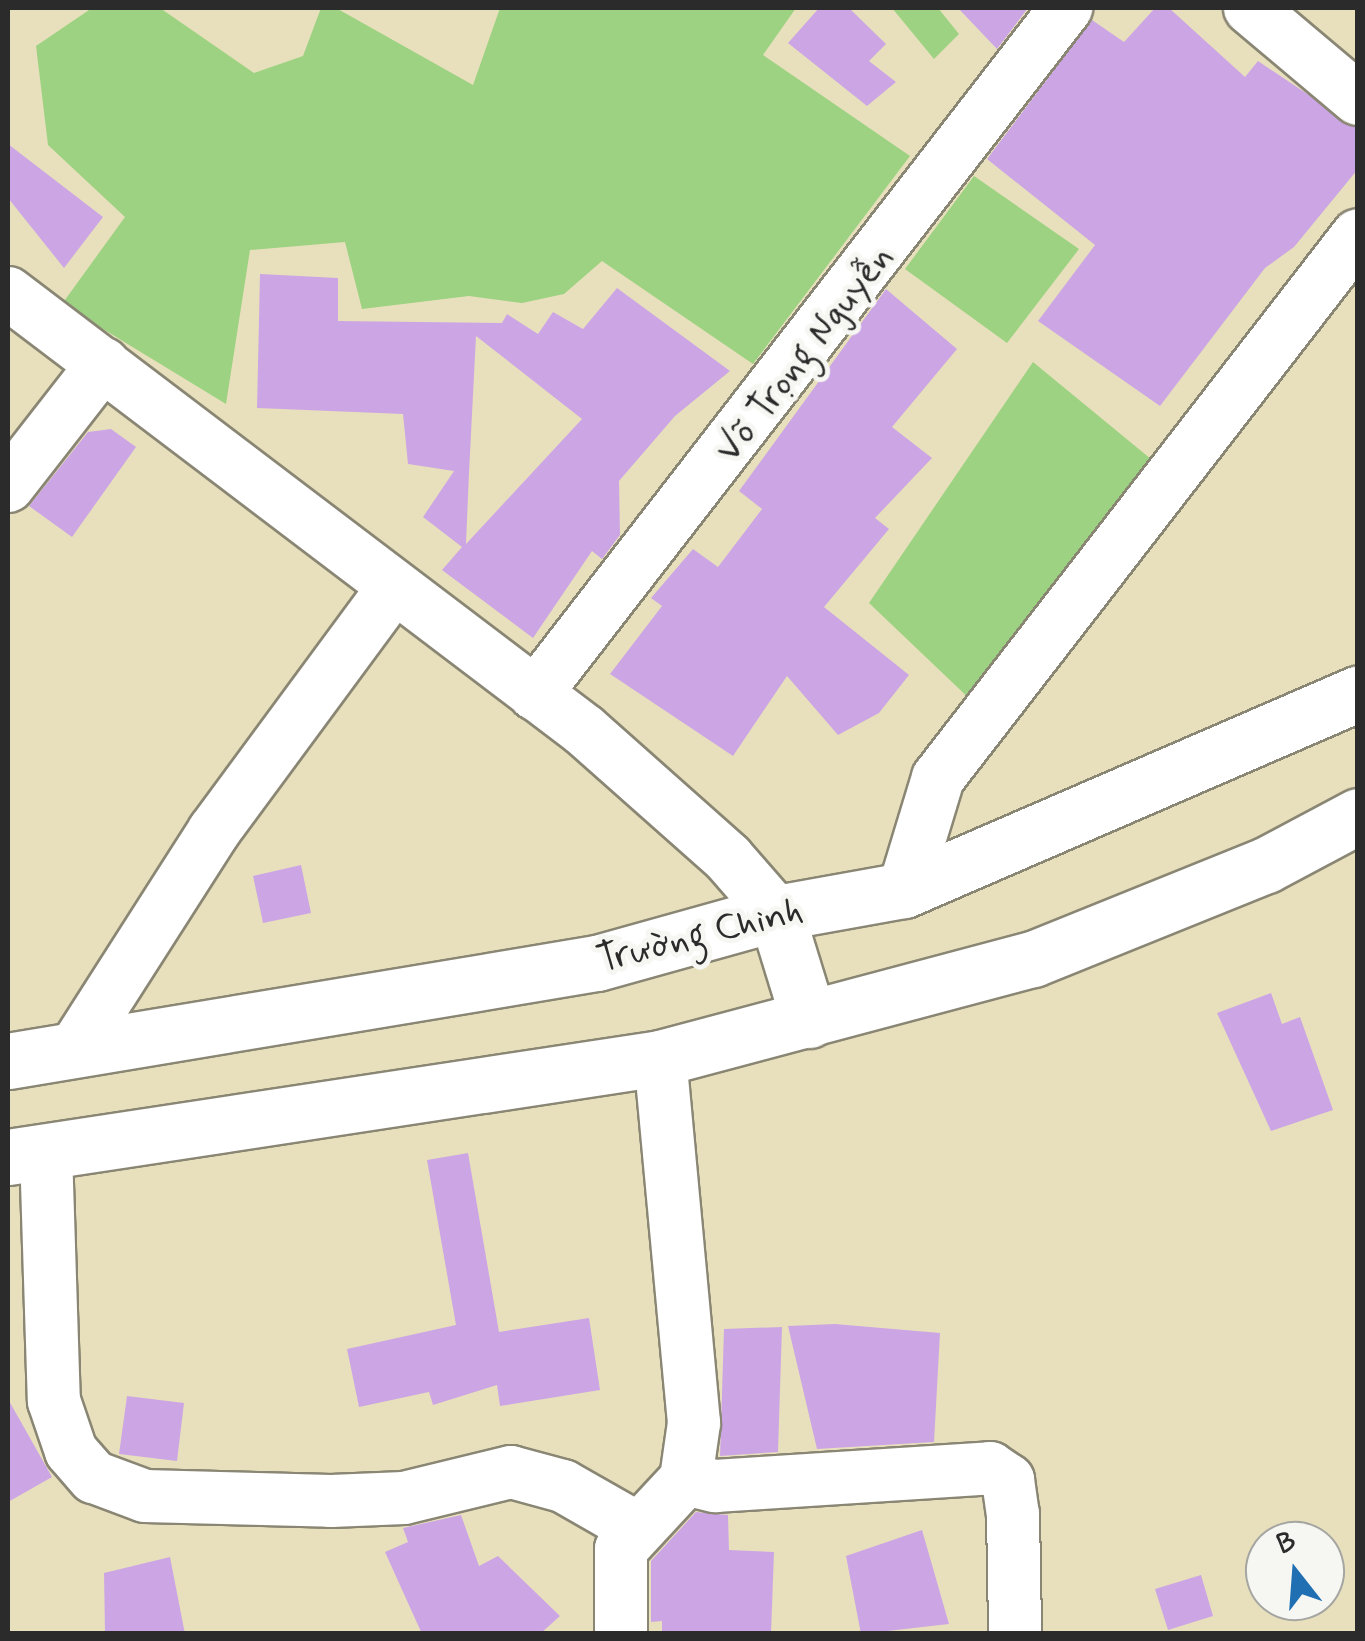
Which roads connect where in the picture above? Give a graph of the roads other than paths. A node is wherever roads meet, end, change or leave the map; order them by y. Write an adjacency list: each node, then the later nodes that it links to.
1 (1066, 8): 9 (street, Võ Trọng Nguyễn)
2 (1250, 8): 3 (street)
3 (1358, 99)
4 (1358, 235): 12 (street)
5 (8, 293): 6 (street)
6 (103, 364): 7 (street); 8 (street)
7 (8, 486)
8 (392, 588): 9 (street); 15 (street)
9 (535, 694): 13 (street)
10 (1358, 694): 12 (street, Trường Chinh)
11 (1358, 816): 14 (street)
12 (904, 890): 13 (street, Trường Chinh)
13 (776, 913): 14 (street); 15 (street, Trường Chinh)
14 (809, 1020): 16 (street)
15 (74, 1050): 17 (street, Trường Chinh)
16 (660, 1058): 18 (street); 19 (street)
17 (8, 1060)
18 (27, 1154): 20 (street)
19 (686, 1479): 20 (street); 22 (street)
20 (635, 1526): 21 (street)
21 (621, 1634)
22 (1015, 1634)

